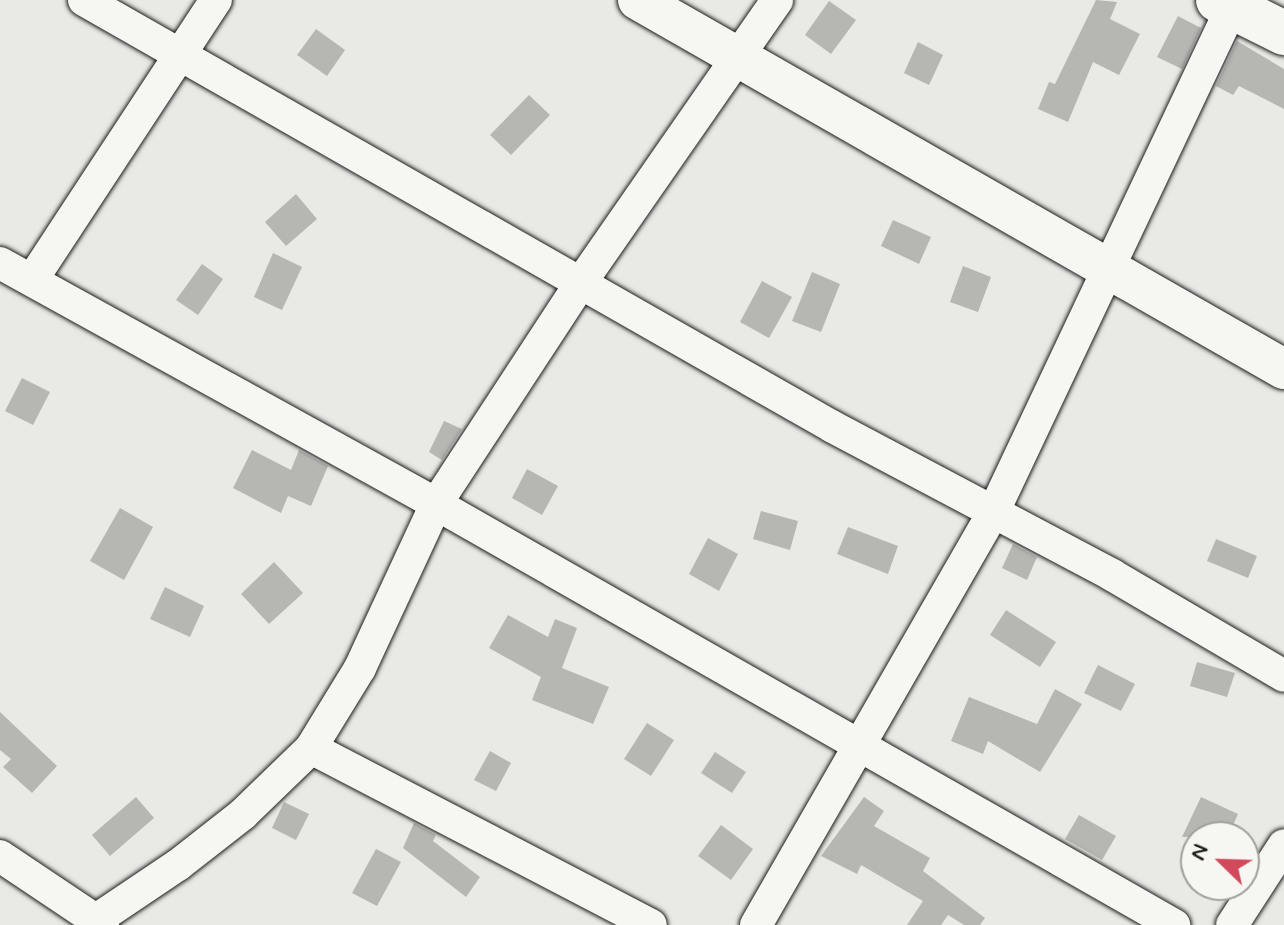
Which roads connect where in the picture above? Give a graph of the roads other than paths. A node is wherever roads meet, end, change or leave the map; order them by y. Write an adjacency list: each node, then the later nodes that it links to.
1 (84, 0): 7 (street)
2 (216, 0): 7 (street)
3 (638, 0): 8 (street)
4 (777, 0): 8 (street)
5 (1225, 3): 6 (main road); 10 (street)
6 (1284, 33)
7 (183, 56): 11 (street); 12 (street)
8 (738, 59): 10 (street); 12 (street)
9 (0, 263): 11 (street)
10 (1105, 269): 13 (street); 15 (street)
11 (32, 280): 14 (street)
12 (582, 281): 14 (street); 15 (street)
13 (1284, 369)
14 (436, 504): 17 (street); 18 (street)
15 (993, 513): 16 (street); 17 (street)
16 (1284, 676)
17 (861, 744): 23 (street); 24 (street)
18 (311, 748): 21 (street); 22 (street)
19 (1284, 845): 25 (street)
20 (0, 856): 21 (street)
21 (100, 923)
22 (651, 925)
23 (756, 925)
24 (1174, 925)
25 (1232, 925)

